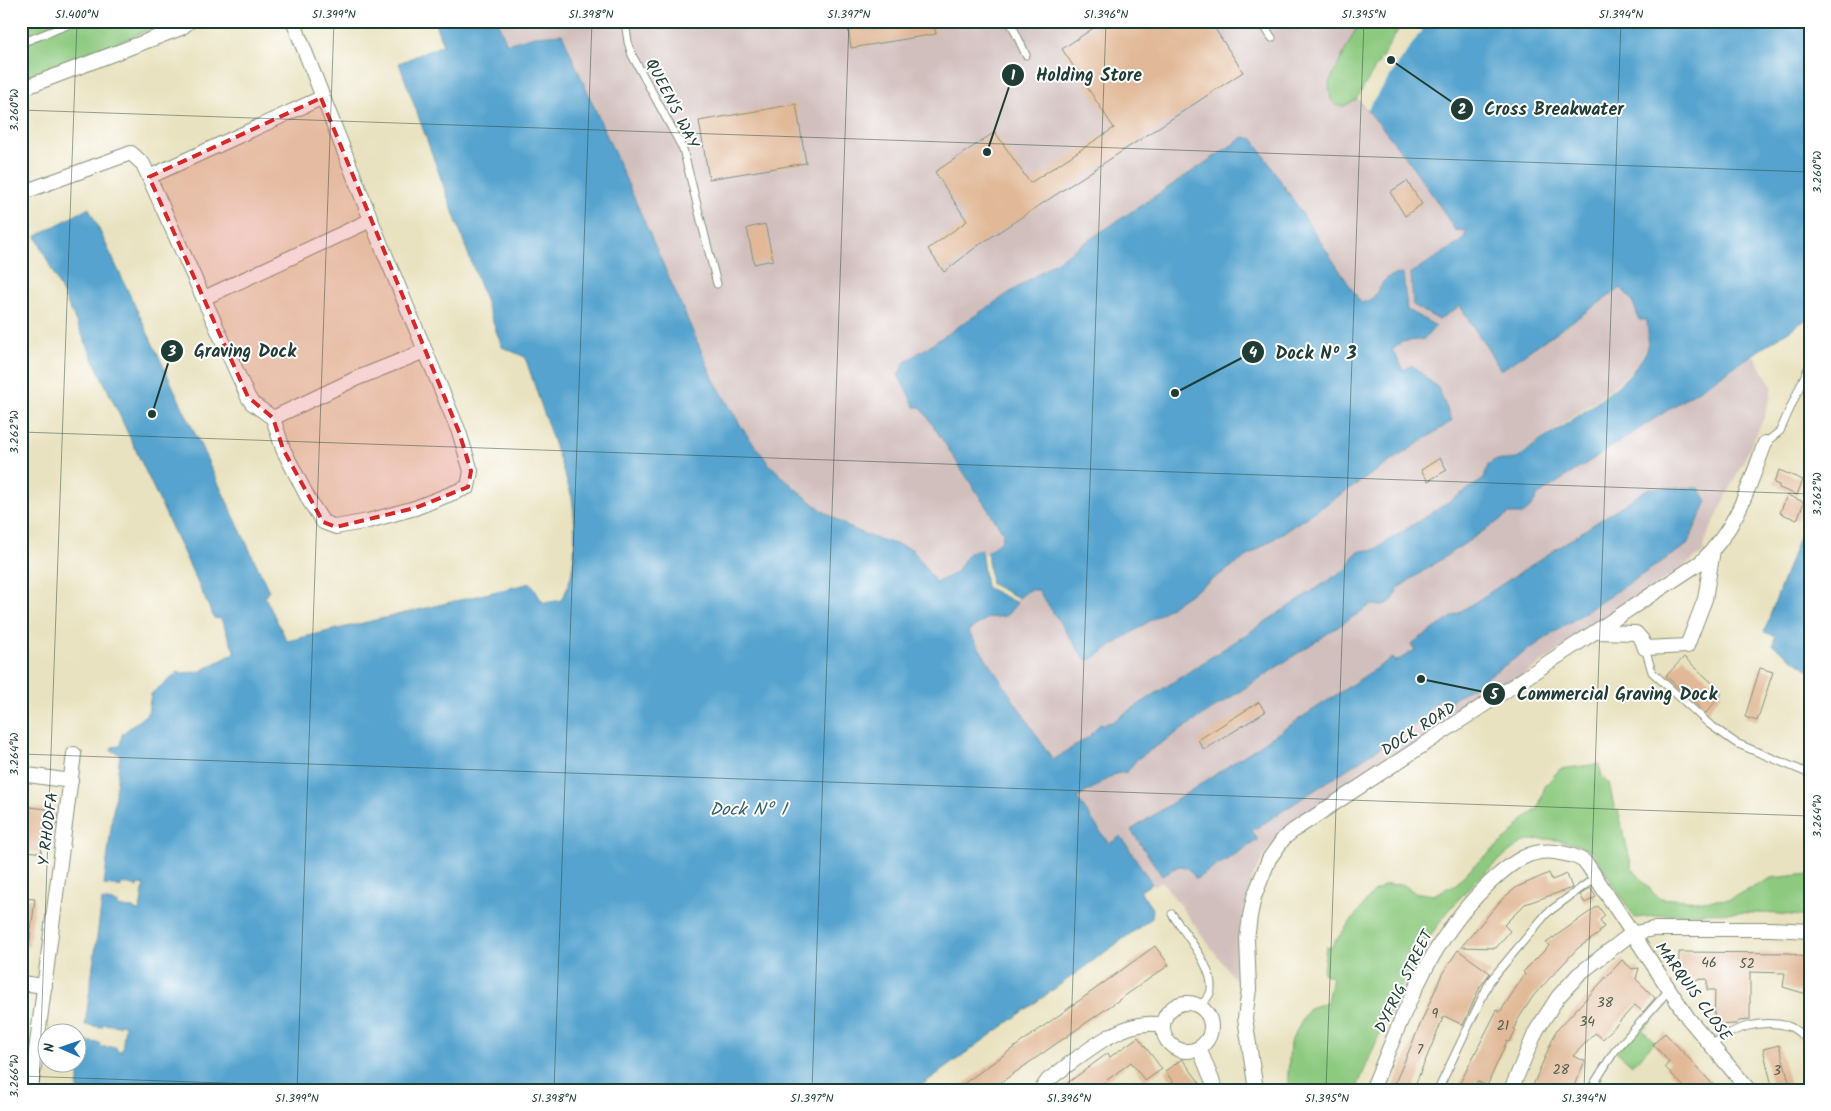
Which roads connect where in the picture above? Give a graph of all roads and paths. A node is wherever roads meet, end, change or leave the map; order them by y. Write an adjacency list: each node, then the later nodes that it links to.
1 (78, 21): 8 (lane)
2 (190, 21): 10 (street)
3 (293, 21): 11 (street)
4 (625, 21): 15 (lane, QUEEN'S WAY)
5 (1010, 21): 9 (lane)
6 (1261, 21): 7 (lane)
7 (1272, 38)
8 (21, 43)
9 (1026, 55)
10 (22, 85)
11 (322, 98): 12 (street); 14 (street)
12 (149, 177): 13 (street); 16 (street)
13 (21, 194)
14 (371, 220): 16 (street); 17 (street)
15 (717, 284)
16 (204, 298): 19 (street)
17 (425, 351): 19 (street); 19 (street)
18 (1810, 364): 20 (lane)
19 (274, 418)
20 (1766, 443): 21 (street, DOCK ROAD)
21 (1713, 550): 22 (street, DOCK ROAD); 23 (street)
22 (1596, 632): 23 (street); 43 (street, DOCK ROAD)
23 (1645, 648): 26 (lane)
24 (74, 754): 27 (street, Y RHODFA)
25 (21, 774): 27 (street)
26 (1810, 774)
27 (71, 781): 33 (street, Y RHODFA)
28 (1596, 877): 31 (street, DYFRIG STREET); 44 (street, DYFRIG STREET); 45 (lane)
29 (1172, 914): 35 (lane)
30 (1810, 931): 31 (street)
31 (1631, 934): 34 (street, MARQUIS CLOSE); 46 (street)
32 (21, 983): 33 (street)
33 (45, 986): 40 (street, Y RHODFA)
34 (1669, 990): 38 (street, MARQUIS CLOSE); 47 (lane)
35 (1200, 1006): 36 (street); 39 (street)
36 (1162, 1025): 39 (street); 41 (street)
37 (1810, 1043): 38 (lane)
38 (1712, 1046): 48 (street, MARQUIS CLOSE)
39 (1199, 1048): 42 (street)
40 (31, 1090)
41 (1041, 1090)
42 (1216, 1090)
43 (1256, 1090)
44 (1372, 1090)
45 (1438, 1090)
46 (1511, 1090)
47 (1590, 1090)
48 (1749, 1090)

